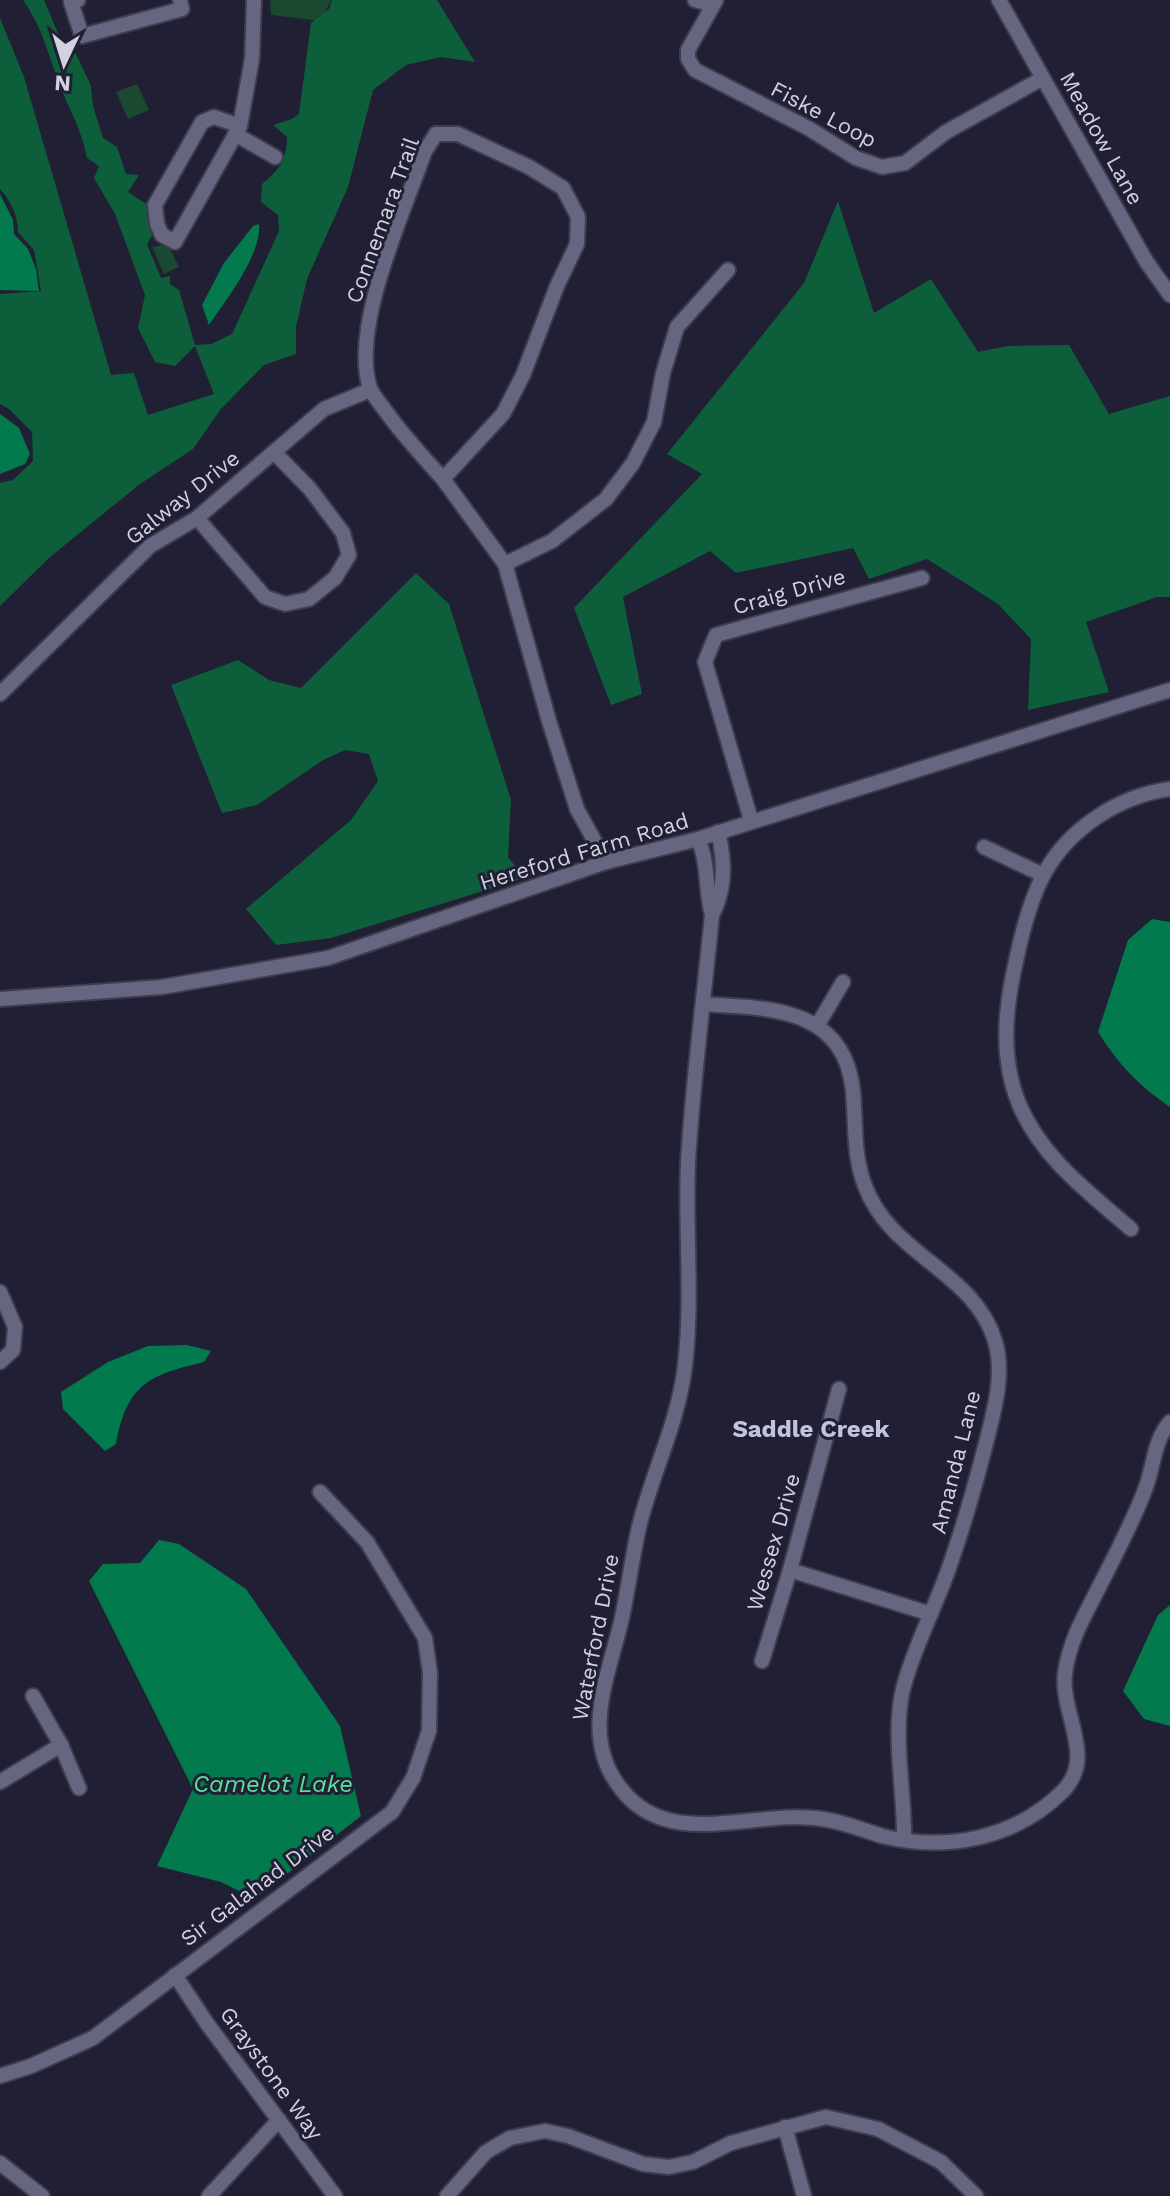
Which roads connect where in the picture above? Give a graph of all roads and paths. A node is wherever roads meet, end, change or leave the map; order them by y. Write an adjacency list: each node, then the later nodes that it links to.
1 (78, 0): 2 (street)
2 (180, 0)
3 (254, 0): 8 (street)
4 (695, 0): 6 (street)
5 (999, 0): 7 (street, Meadow Lane)
6 (714, 2): 7 (street, Fiske Loop)
7 (1043, 78): 11 (street, Meadow Lane)
8 (238, 130): 8 (street); 9 (street)
9 (275, 157)
10 (728, 270): 16 (street)
11 (1170, 295)
12 (370, 390): 13 (street, Galway Drive); 14 (street); 14 (street, Connemara Trail)
13 (274, 452): 15 (street, Galway Drive); 15 (street)
14 (443, 479): 16 (street)
15 (197, 518): 19 (street, Galway Drive)
16 (505, 564): 25 (street)
17 (922, 578): 21 (street, Craig Drive)
18 (1170, 690): 21 (street, Hereford Farm Road)
19 (0, 694)
20 (1170, 789): 26 (street)
21 (751, 820): 22 (street, Hereford Farm Road)
22 (718, 832): 23 (street, Hereford Farm Road); 27 (street, Waterford Drive)
23 (698, 839): 25 (street, Hereford Farm Road); 27 (street, Waterford Drive)
24 (984, 847): 26 (street)
25 (606, 862): 29 (street, Hereford Farm Road)
26 (1043, 875): 32 (street)
27 (715, 885): 30 (street, Waterford Drive)
28 (843, 982): 31 (street)
29 (0, 999)
30 (703, 1004): 31 (street, Amanda Lane); 45 (street, Waterford Drive)
31 (817, 1026): 39 (street, Amanda Lane)
32 (1131, 1229)
33 (0, 1292): 34 (street)
34 (0, 1362)
35 (839, 1389): 38 (street, Wessex Drive)
36 (1170, 1422): 45 (street, Waterford Drive)
37 (320, 1492): 46 (street, Sir Galahad Drive)
38 (790, 1570): 39 (street); 40 (street, Wessex Drive)
39 (931, 1614): 45 (street, Amanda Lane)
40 (762, 1661)
41 (33, 1696): 42 (street)
42 (61, 1745): 43 (street); 44 (street)
43 (0, 1782)
44 (79, 1788)
45 (904, 1840)
46 (175, 1975): 47 (street, Sir Galahad Drive); 48 (street, Graystone Way)
47 (0, 2076)
48 (279, 2120): 52 (street); 53 (street, Graystone Way)
49 (785, 2127): 54 (street); 55 (street); 56 (street)
50 (0, 2163): 51 (street)
51 (42, 2196)
52 (209, 2196)
53 (335, 2196)
54 (447, 2196)
55 (804, 2196)
56 (976, 2196)

